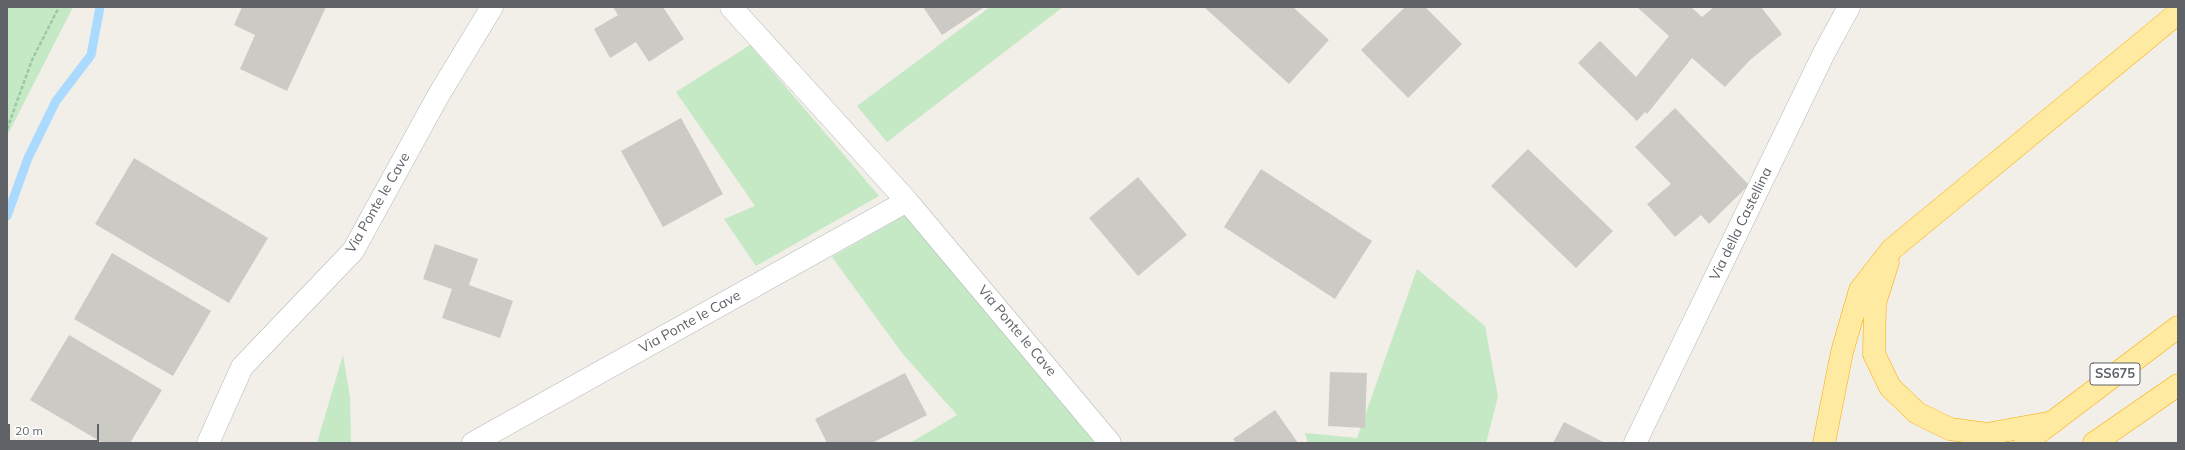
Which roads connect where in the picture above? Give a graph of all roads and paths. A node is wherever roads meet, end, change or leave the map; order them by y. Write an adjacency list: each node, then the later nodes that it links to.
1 (59, 7): 6 (path)
2 (492, 7): 12 (street, Via Ponte le Cave)
3 (731, 7): 7 (street, Via Ponte le Cave)
4 (1849, 7): 15 (street, Via della Castellina)
5 (2178, 13): 8 (highway)
6 (7, 128)
7 (907, 201): 13 (street, Via Ponte le Cave); 14 (street, Via Ponte le Cave)
8 (1892, 249): 11 (highway); 16 (highway)
9 (2178, 327): 11 (highway, SS675)
10 (2178, 385): 18 (highway)
11 (2053, 422): 17 (highway, SS675)
12 (208, 443)
13 (473, 443)
14 (1110, 443)
15 (1635, 443)
16 (1824, 443)
17 (2025, 443)
18 (2094, 443)

